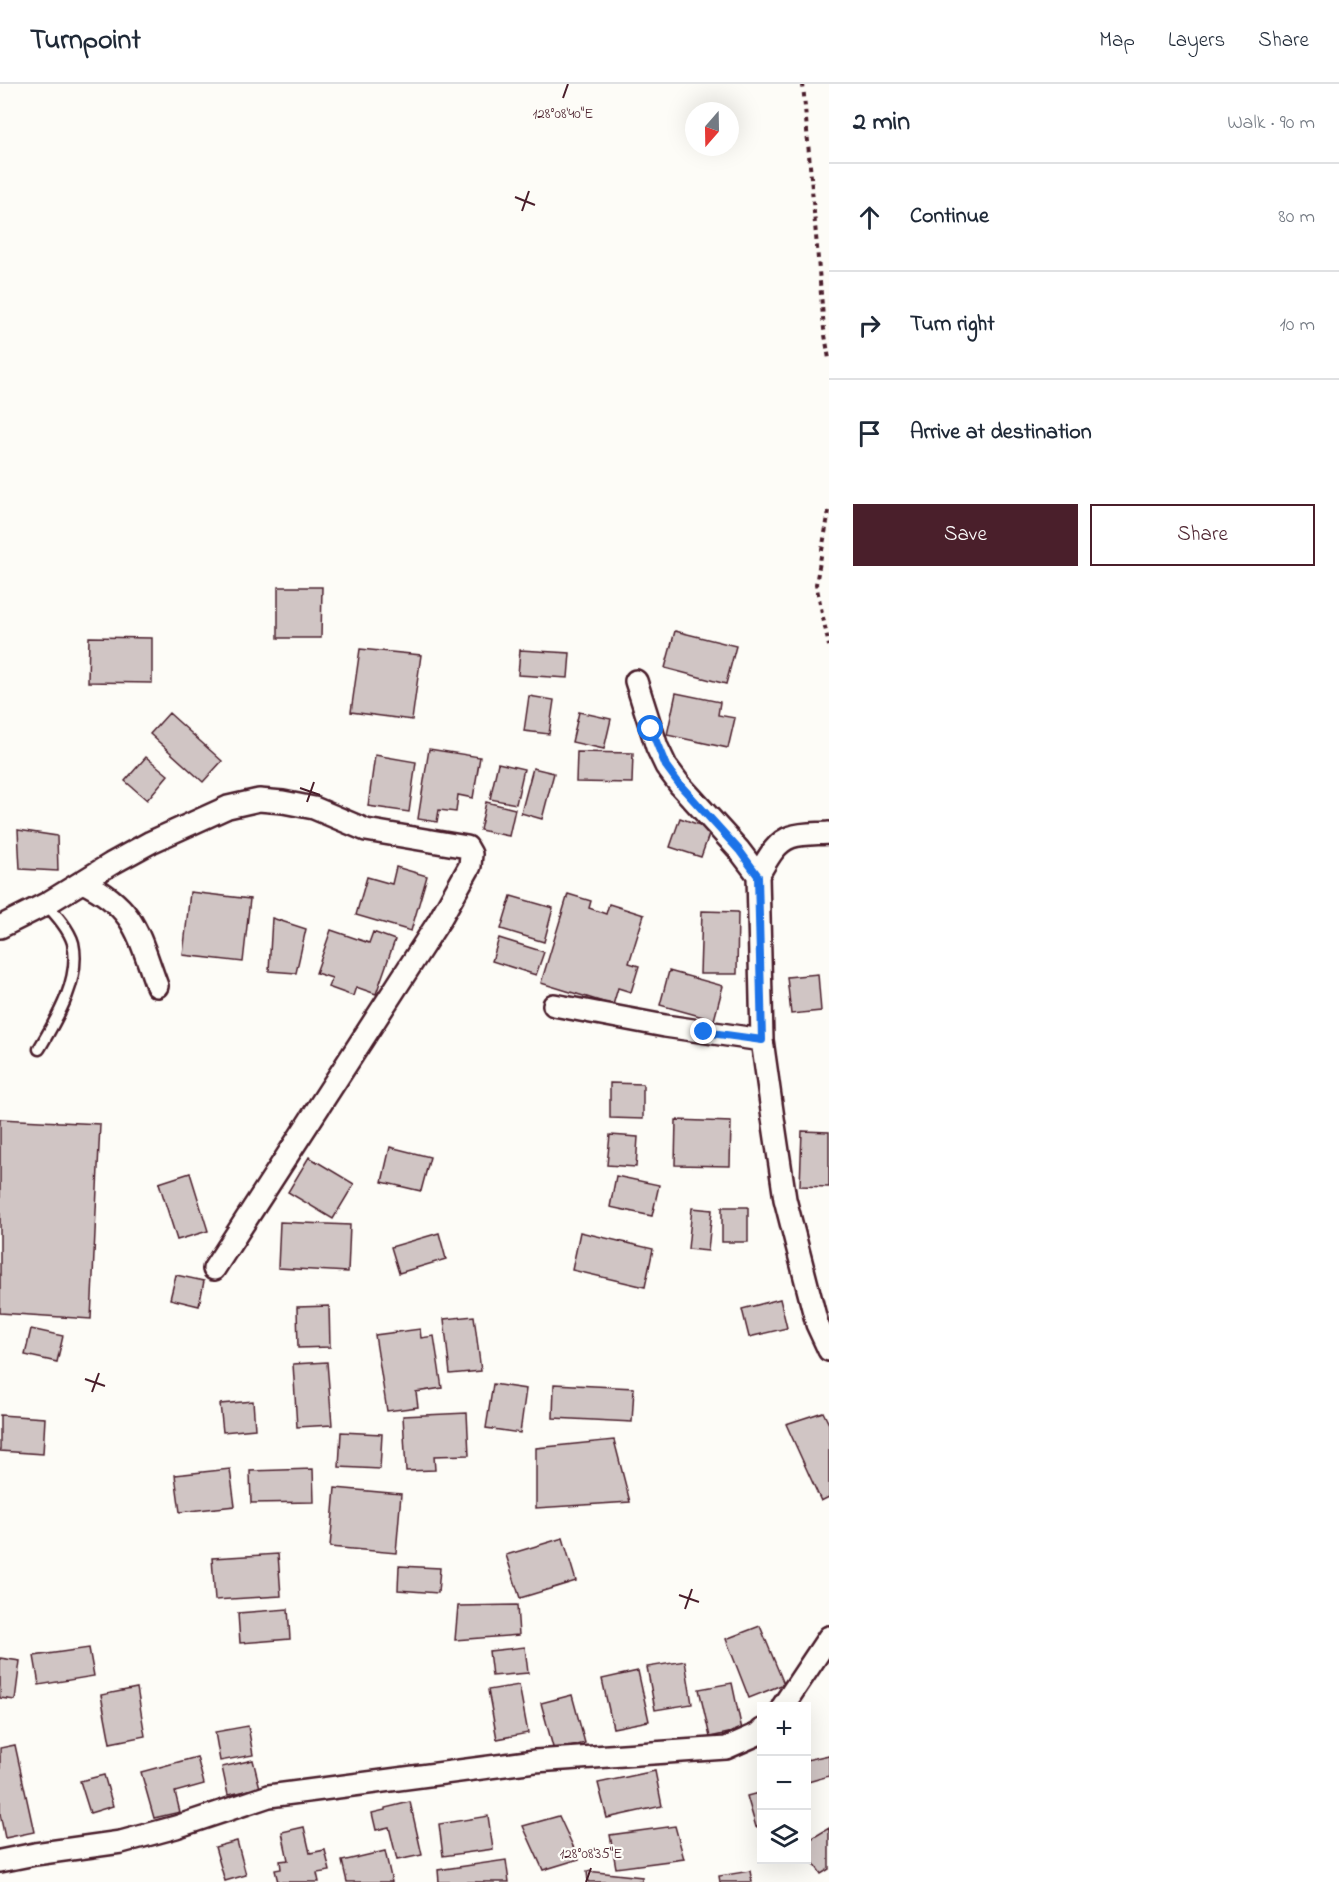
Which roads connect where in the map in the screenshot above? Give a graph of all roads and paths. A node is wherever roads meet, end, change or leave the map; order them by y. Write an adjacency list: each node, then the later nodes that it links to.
1 (803, 84): 2 (path)
2 (829, 359)
3 (829, 511): 4 (path)
4 (829, 646)
5 (636, 681): 7 (street)
6 (829, 833): 7 (street)
7 (758, 876): 13 (street)
8 (82, 882): 9 (street); 11 (street); 15 (street)
9 (46, 904): 10 (street); 14 (lane)
10 (0, 927)
11 (157, 987)
12 (554, 1005): 13 (street)
13 (762, 1040): 16 (street)
14 (39, 1049)
15 (214, 1269)
16 (829, 1350)
17 (829, 1637): 18 (street)
18 (786, 1702)
19 (757, 1734): 20 (street)
20 (0, 1862)

